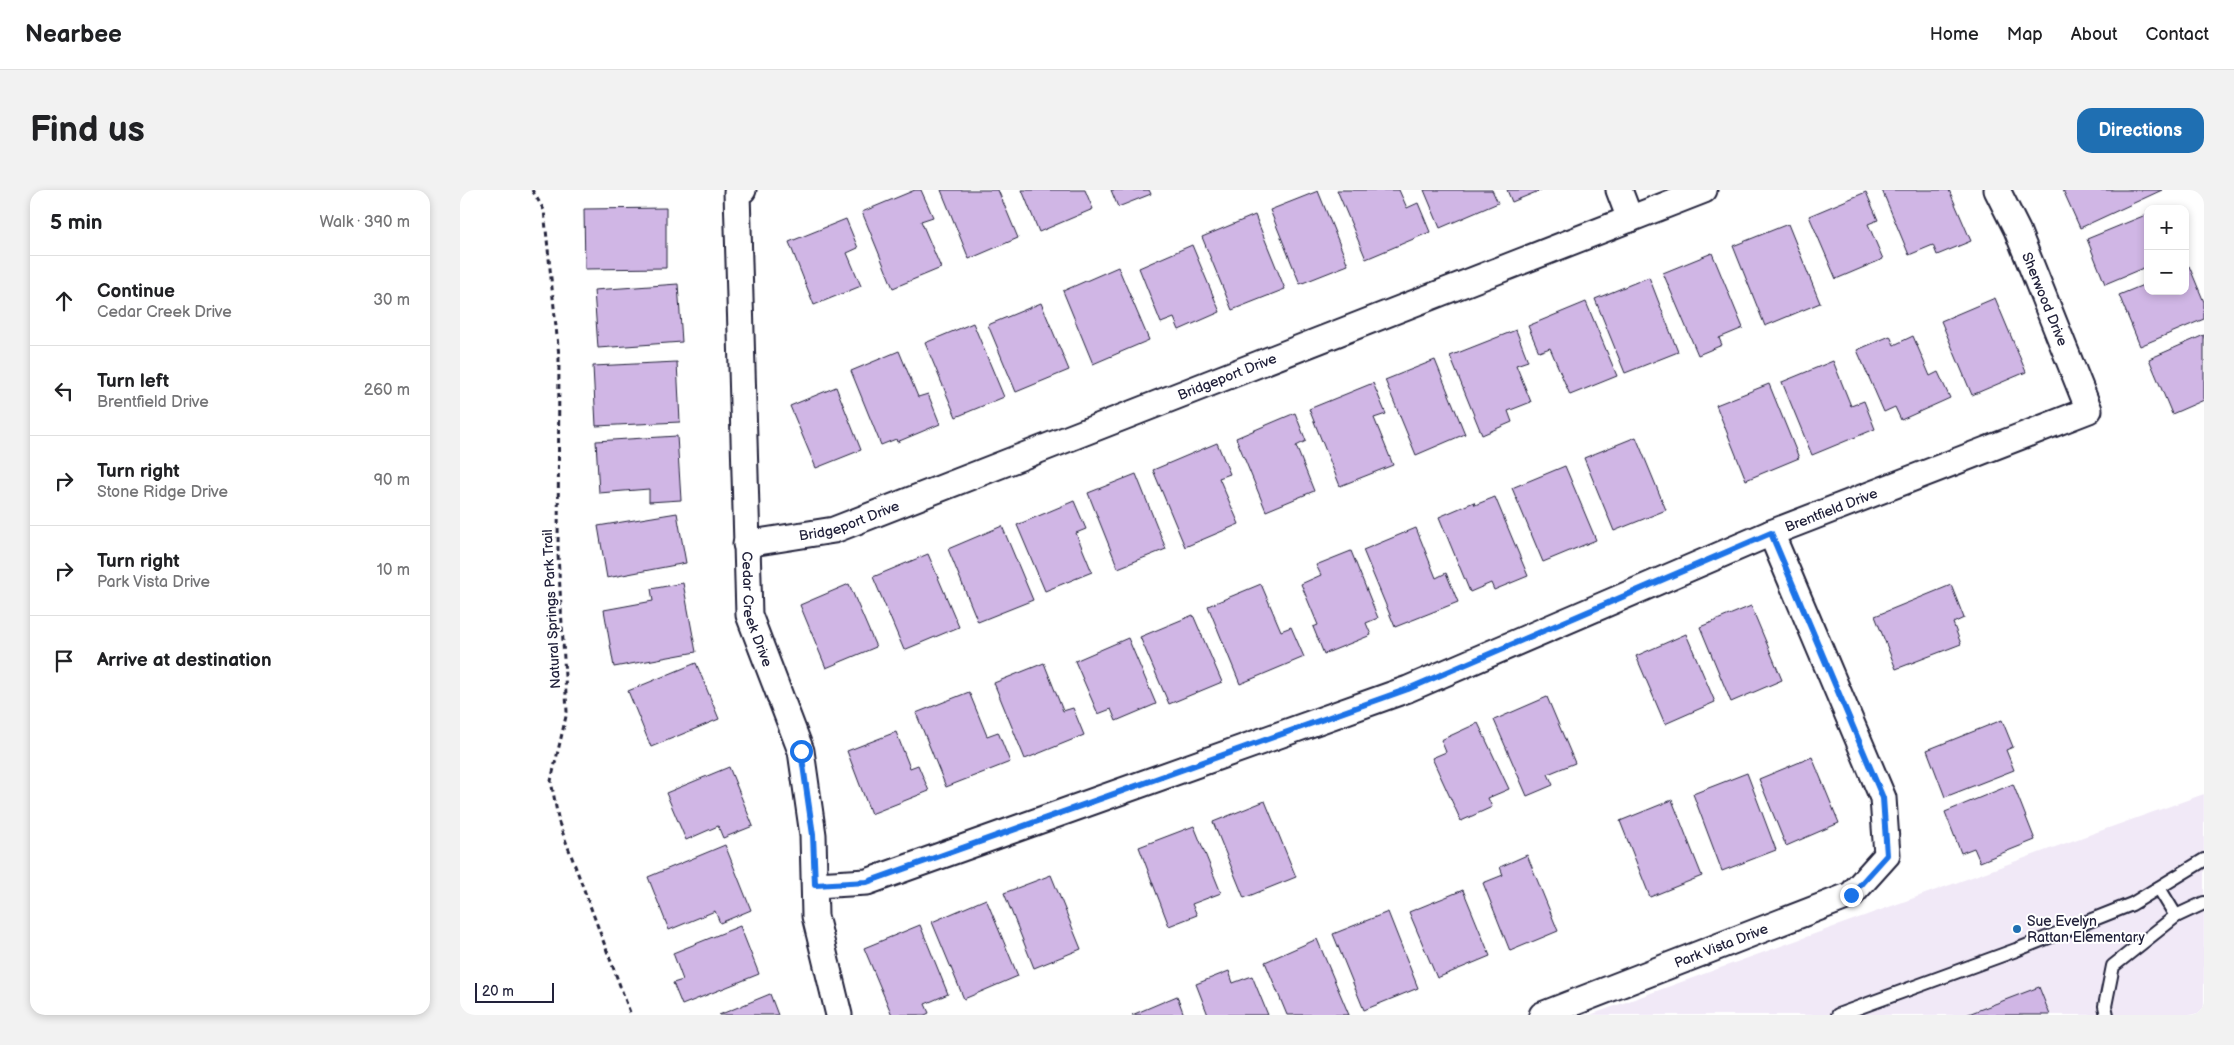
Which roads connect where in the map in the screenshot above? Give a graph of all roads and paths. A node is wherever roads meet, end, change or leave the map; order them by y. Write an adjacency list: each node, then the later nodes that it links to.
1 (532, 190): 15 (path, Natural Springs Park Trail)
2 (1619, 190): 6 (street)
3 (1704, 190): 6 (street, Bridgeport Drive)
4 (1997, 190): 7 (street, Sherwood Drive)
5 (740, 191): 9 (street, Cedar Creek Drive)
6 (1630, 219): 9 (street, Bridgeport Drive)
7 (2089, 410): 8 (street, Brentfield Drive)
8 (1771, 533): 11 (street, Brentfield Drive); 17 (street, Park Vista Drive)
9 (746, 544): 11 (street, Cedar Creek Drive)
10 (2204, 860): 12 (lane)
11 (815, 885): 16 (street, Cedar Creek Drive)
12 (2159, 888): 14 (lane); 18 (lane)
13 (2204, 903): 14 (lane)
14 (2176, 916): 19 (lane)
15 (631, 1015)
16 (839, 1015)
17 (1542, 1015)
18 (1838, 1015)
19 (2107, 1015)

